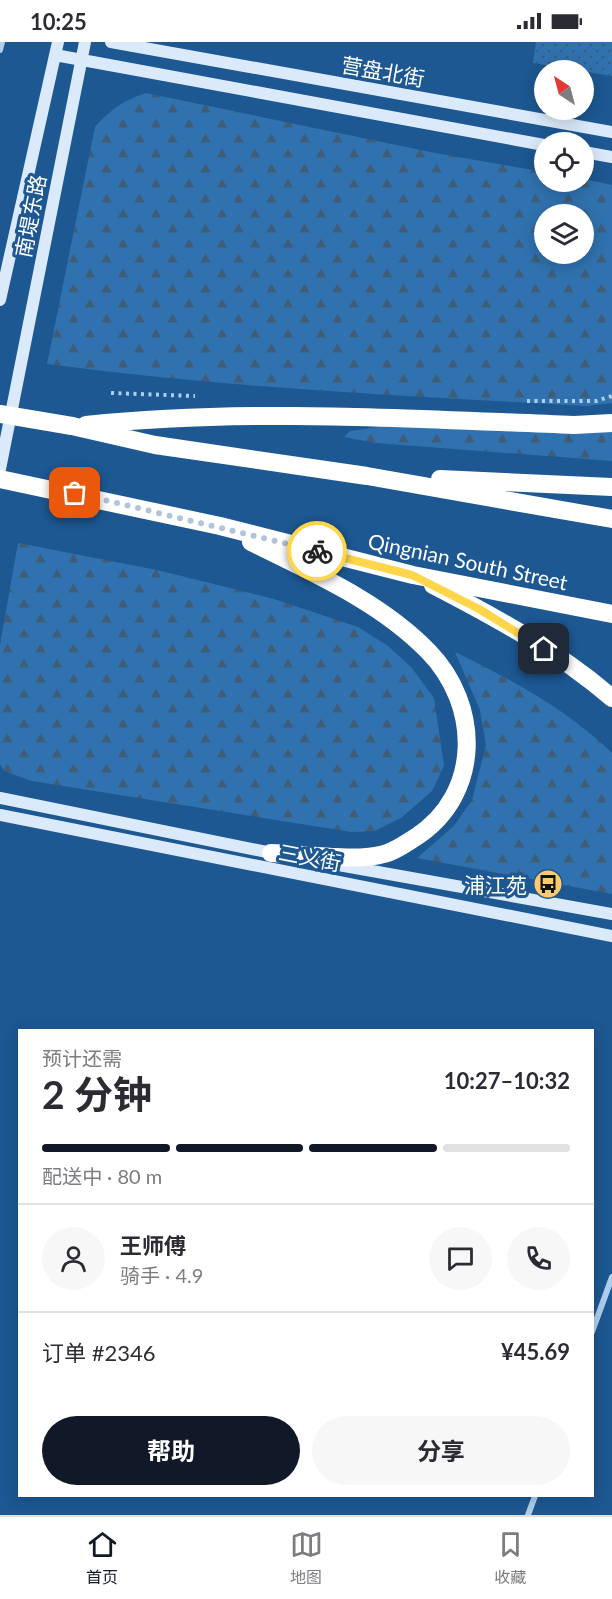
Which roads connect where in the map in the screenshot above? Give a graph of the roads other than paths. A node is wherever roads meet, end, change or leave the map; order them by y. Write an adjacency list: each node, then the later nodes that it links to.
1 (2, 42): 5 (street)
2 (58, 42): 6 (street, 南堤东路)
3 (85, 42): 7 (street, 南堤东路)
4 (111, 42): 8 (street, 营盘北街)
5 (0, 50)
6 (55, 56): 7 (street, 营盘北街); 12 (street, 南堤东路)
7 (81, 61): 9 (street, 营盘北街); 16 (street, 南堤东路)
8 (612, 132)
9 (534, 143)
10 (594, 154): 11 (street)
11 (612, 158)
12 (0, 300)
13 (0, 414): 15 (highway, bridge)
14 (612, 423): 15 (highway)
15 (72, 426): 17 (highway)
16 (0, 469)
17 (367, 476): 19 (highway); 20 (highway)
18 (0, 479): 21 (highway, Qingnian South Street)
19 (612, 487)
20 (612, 519)
21 (220, 526): 22 (highway, Qingnian South Street); 27 (highway)
22 (412, 575): 23 (highway, Qingnian South Street); 24 (highway)
23 (612, 614)
24 (612, 698)
25 (0, 798): 27 (street, 三义街)
26 (0, 815): 29 (street, 三义街)
27 (271, 852): 28 (street, 三义街)
28 (612, 914)
29 (612, 936)
30 (612, 1277): 31 (street)
31 (594, 1326)
32 (535, 1497): 33 (street)
33 (528, 1515)

